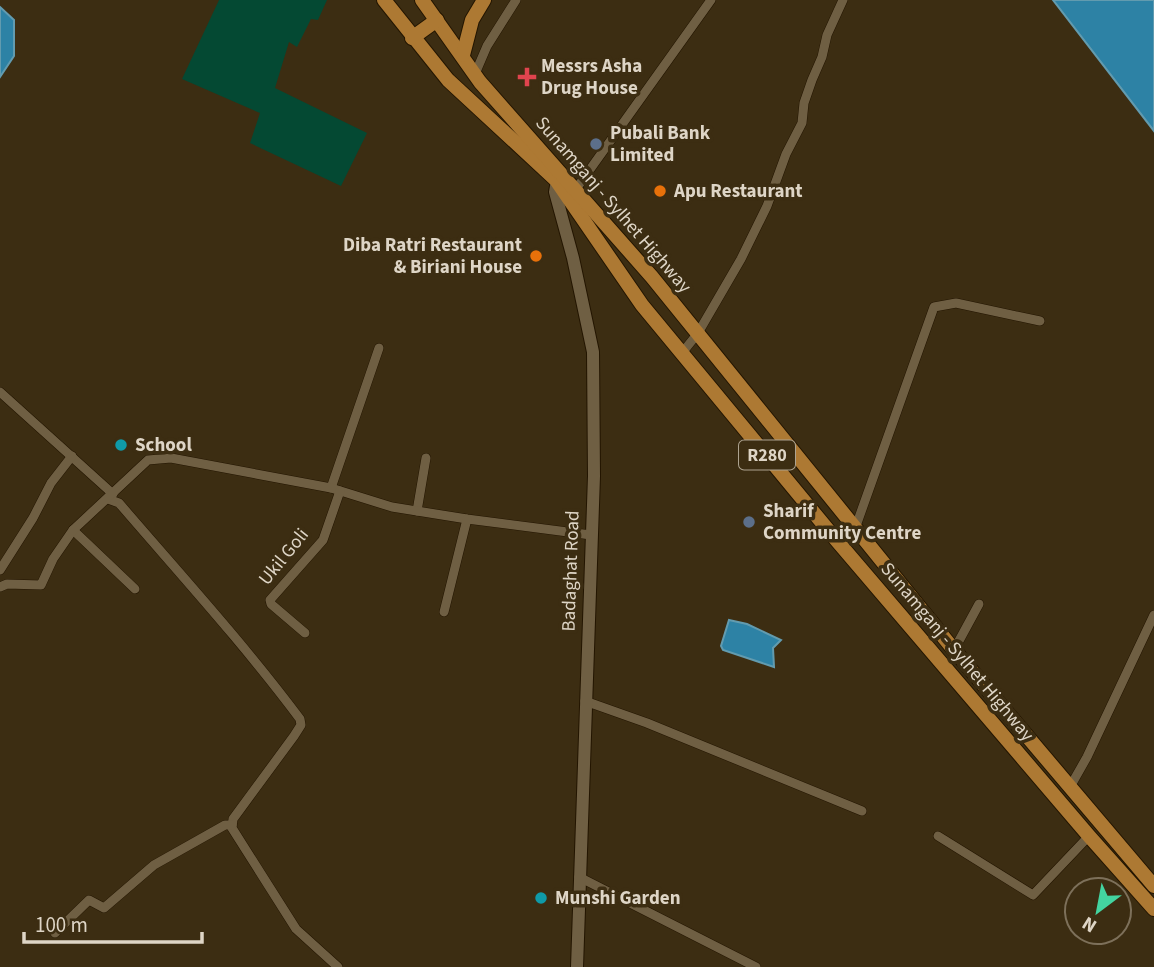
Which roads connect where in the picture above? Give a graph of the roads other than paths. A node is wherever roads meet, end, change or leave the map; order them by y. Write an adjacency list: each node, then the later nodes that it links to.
1 (384, 0): 8 (main road, Sunamganj - Sylhet Highway / R280)
2 (422, 0): 7 (main road, Sunamganj - Sylhet Highway / R280)
3 (484, 0): 9 (main road)
4 (516, 0): 10 (street)
5 (711, 0): 12 (street)
6 (843, 0): 16 (street)
7 (436, 20): 8 (main road); 9 (main road, Sunamganj - Sylhet Highway / R280)
8 (412, 38): 11 (main road, Sunamganj - Sylhet Highway / R280)
9 (463, 55): 10 (main road, Sunamganj - Sylhet Highway / R280)
10 (475, 74): 11 (main road, Sunamganj - Sylhet Highway / R280)
11 (558, 175): 12 (main road, Sunamganj - Sylhet Highway / R280); 14 (main road, Sunamganj - Sylhet Highway / R280); 30 (main road, Badaghat Road)
12 (576, 189): 13 (main road, Sunamganj - Sylhet Highway / R280)
13 (662, 289): 14 (main road); 16 (main road, Sunamganj - Sylhet Highway / R280)
14 (642, 305): 18 (main road, Sunamganj - Sylhet Highway / R280)
15 (1040, 321): 28 (street)
16 (698, 333): 18 (street); 20 (main road, Sunamganj - Sylhet Highway / R280)
17 (379, 348): 24 (street)
18 (682, 353): 23 (main road, Sunamganj - Sylhet Highway / R280)
19 (0, 392): 21 (street)
20 (792, 450): 23 (main road); 28 (main road, Sunamganj - Sylhet Highway / R280)
21 (72, 456): 25 (street); 31 (street)
22 (426, 458): 26 (street)
23 (775, 465): 44 (main road, Sunamganj - Sylhet Highway / R280)
24 (336, 489): 25 (street); 26 (street); 37 (street, Ukil Goli)
25 (111, 496): 29 (street); 42 (street)
26 (417, 511): 27 (street)
27 (467, 519): 30 (street); 35 (street)
28 (856, 526): 38 (main road, Sunamganj - Sylhet Highway / R280)
29 (73, 530): 32 (street); 33 (street)
30 (591, 535): 39 (main road, Badaghat Road)
31 (0, 570)
32 (0, 587)
33 (135, 589)
34 (979, 604): 38 (street)
35 (444, 612)
36 (1154, 615): 40 (street)
37 (305, 633)
38 (954, 650): 40 (main road, Sunamganj - Sylhet Highway / R280)
39 (585, 701): 41 (street); 45 (main road, Badaghat Road)
40 (1070, 787): 46 (main road, Sunamganj - Sylhet Highway / R280)
41 (862, 811)
42 (232, 825): 48 (street); 49 (street)
43 (938, 836): 44 (street)
44 (1089, 836): 47 (main road, Sunamganj - Sylhet Highway / R280)
45 (579, 877): 50 (main road, Badaghat Road); 51 (street)
46 (1154, 886)
47 (1154, 909)
48 (55, 933)
49 (338, 967)
50 (577, 967)
51 (756, 967)

